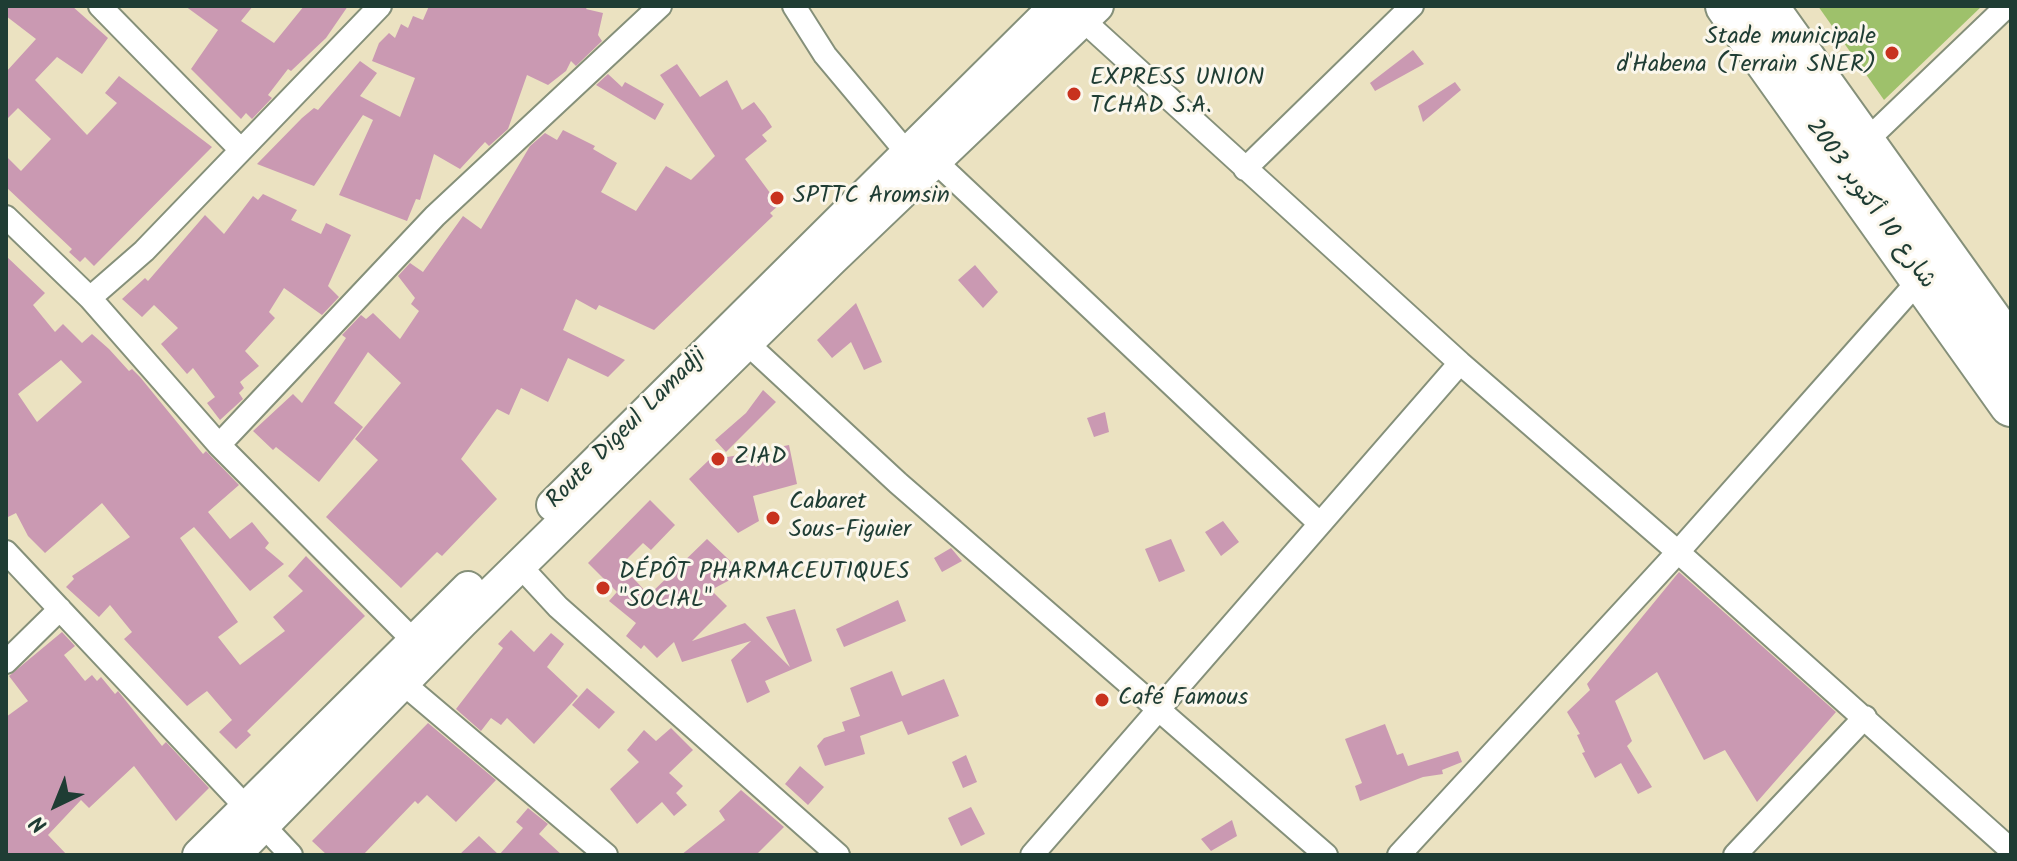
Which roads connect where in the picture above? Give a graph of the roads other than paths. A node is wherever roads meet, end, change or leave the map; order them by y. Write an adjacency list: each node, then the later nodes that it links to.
1 (100, 6): 11 (street)
2 (380, 6): 11 (street)
3 (660, 6): 21 (street)
4 (794, 6): 12 (street)
5 (1412, 6): 13 (street)
6 (1727, 6): 15 (highway, شارع 10 أكتوبر 2003)
7 (1766, 6): 10 (highway, شارع 10 أكتوبر 2003)
8 (2007, 6): 10 (street)
9 (1076, 10): 12 (main road, Route Digeul Lamadji); 13 (street)
10 (1863, 144): 18 (highway, شارع 10 أكتوبر 2003)
11 (240, 149): 16 (street)
12 (921, 157): 17 (main road, Route Digeul Lamadji); 22 (street)
13 (1245, 169): 19 (street)
14 (6, 217): 16 (street)
15 (1921, 278): 20 (highway, شارع 10 أكتوبر 2003); 24 (street)
16 (90, 298): 21 (street)
17 (739, 336): 25 (main road); 27 (main road, Route Digeul Lamadji); 30 (street)
18 (2011, 349)
19 (1460, 363): 22 (street); 24 (street)
20 (2011, 405)
21 (219, 445): 27 (street)
22 (1319, 523): 30 (street)
23 (6, 552): 26 (street)
24 (1678, 552): 31 (street); 41 (street)
25 (521, 567): 29 (main road); 38 (street)
26 (60, 609): 28 (street); 32 (street)
27 (413, 640): 32 (main road, Route Digeul Lamadji)
28 (6, 662)
29 (404, 684): 32 (main road); 37 (street)
30 (1158, 711): 39 (street); 40 (street)
31 (1865, 717): 33 (street); 42 (street)
32 (255, 817): 34 (main road, Route Digeul Lamadji); 35 (main road); 36 (street)
33 (2011, 850)
34 (199, 855)
35 (234, 855)
36 (291, 855)
37 (606, 855)
38 (838, 855)
39 (1032, 855)
40 (1326, 855)
41 (1399, 855)
42 (1735, 855)

